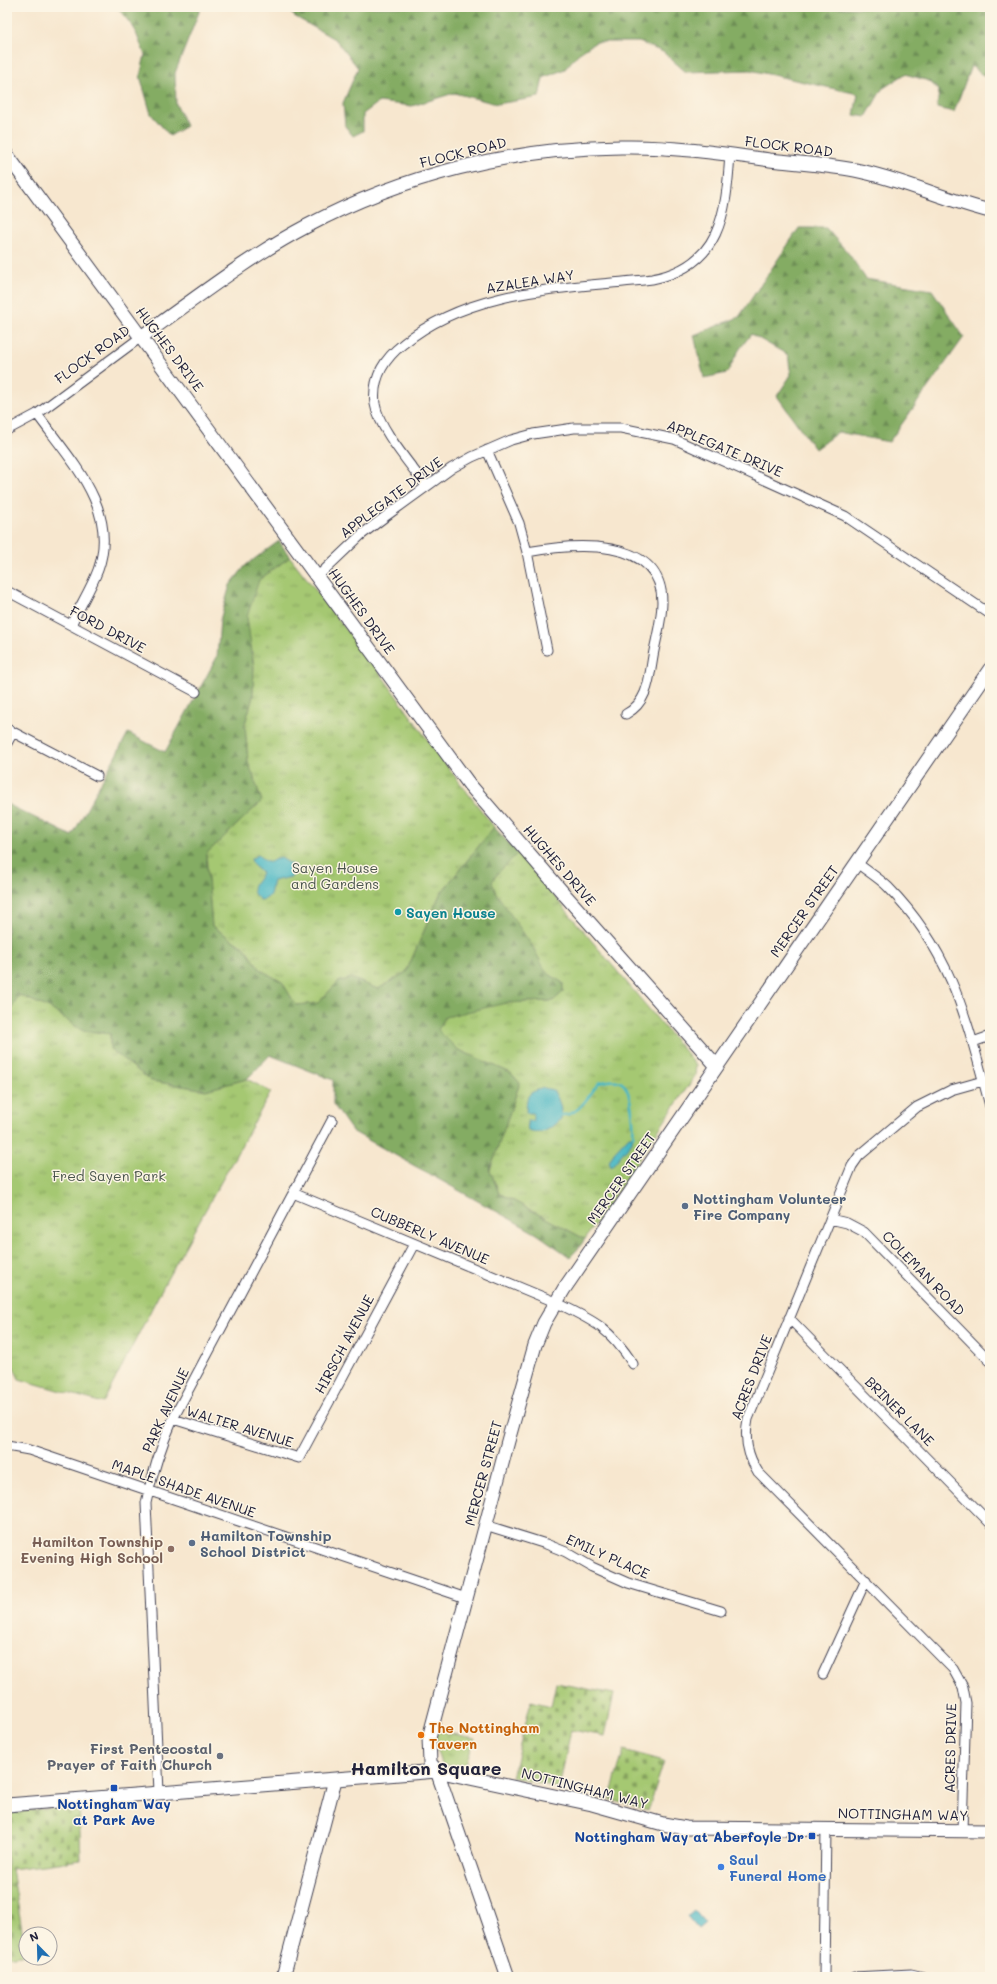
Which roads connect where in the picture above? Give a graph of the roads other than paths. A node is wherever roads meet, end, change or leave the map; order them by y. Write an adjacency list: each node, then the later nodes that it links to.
1 (7, 154): 4 (street, HUGHES DRIVE)
2 (730, 154): 3 (street, FLOCK ROAD); 4 (street, FLOCK ROAD); 8 (street, AZALEA WAY)
3 (990, 211)
4 (141, 337): 5 (street, FLOCK ROAD); 10 (street, HUGHES DRIVE)
5 (37, 414): 6 (street, FLOCK ROAD); 13 (street)
6 (7, 430)
7 (487, 450): 8 (street, APPLEGATE DRIVE); 9 (street); 12 (street, APPLEGATE DRIVE)
8 (426, 486): 10 (street, APPLEGATE DRIVE)
9 (528, 552): 14 (street); 17 (street)
10 (317, 577): 24 (street, HUGHES DRIVE)
11 (7, 591): 13 (street, FORD DRIVE)
12 (990, 614)
13 (71, 625): 16 (street, FORD DRIVE)
14 (547, 650)
15 (990, 669): 21 (street, MERCER STREET)
16 (196, 692)
17 (626, 714)
18 (10, 730): 19 (street); 20 (street)
19 (7, 743)
20 (97, 776)
21 (857, 863): 23 (street); 24 (street, MERCER STREET)
22 (990, 1036): 23 (street)
23 (973, 1042): 25 (street)
24 (716, 1065): 31 (street, MERCER STREET)
25 (983, 1081): 26 (street); 29 (street, ACRES DRIVE)
26 (990, 1106)
27 (332, 1120): 28 (street, PARK AVENUE)
28 (293, 1193): 30 (street, CUBBERLY AVENUE); 35 (street, PARK AVENUE)
29 (830, 1219): 32 (street, ACRES DRIVE); 33 (street, COLEMAN ROAD)
30 (414, 1244): 31 (street, CUBBERLY AVENUE); 37 (street, HIRSCH AVENUE)
31 (555, 1302): 34 (street, CUBBERLY AVENUE); 40 (street, MERCER STREET)
32 (789, 1318): 39 (street, BRINER LANE); 41 (street, ACRES DRIVE)
33 (990, 1361)
34 (633, 1364)
35 (173, 1419): 37 (street, WALTER AVENUE); 38 (street, PARK AVENUE)
36 (7, 1446): 38 (street, MAPLE SHADE AVENUE)
37 (299, 1458)
38 (148, 1490): 42 (street, MAPLE SHADE AVENUE); 47 (street, PARK AVENUE)
39 (990, 1523)
40 (485, 1525): 42 (street, MERCER STREET); 43 (street, EMILY PLACE)
41 (866, 1580): 44 (street); 50 (street, ACRES DRIVE)
42 (466, 1598): 45 (street, MERCER STREET)
43 (721, 1611)
44 (823, 1674)
45 (437, 1771): 46 (street, NOTTINGHAM WAY); 49 (street, NOTTINGHAM WAY); 53 (street, MERCER STREET)
46 (335, 1780): 47 (street, NOTTINGHAM WAY); 52 (street)
47 (159, 1792): 48 (street, NOTTINGHAM WAY)
48 (7, 1805)
49 (826, 1828): 50 (street, NOTTINGHAM WAY); 54 (street)
50 (962, 1830): 51 (street, NOTTINGHAM WAY)
51 (990, 1831)
52 (283, 1977)
53 (508, 1977)
54 (824, 1977)
55 (854, 1977): 56 (street)
56 (924, 1977)

